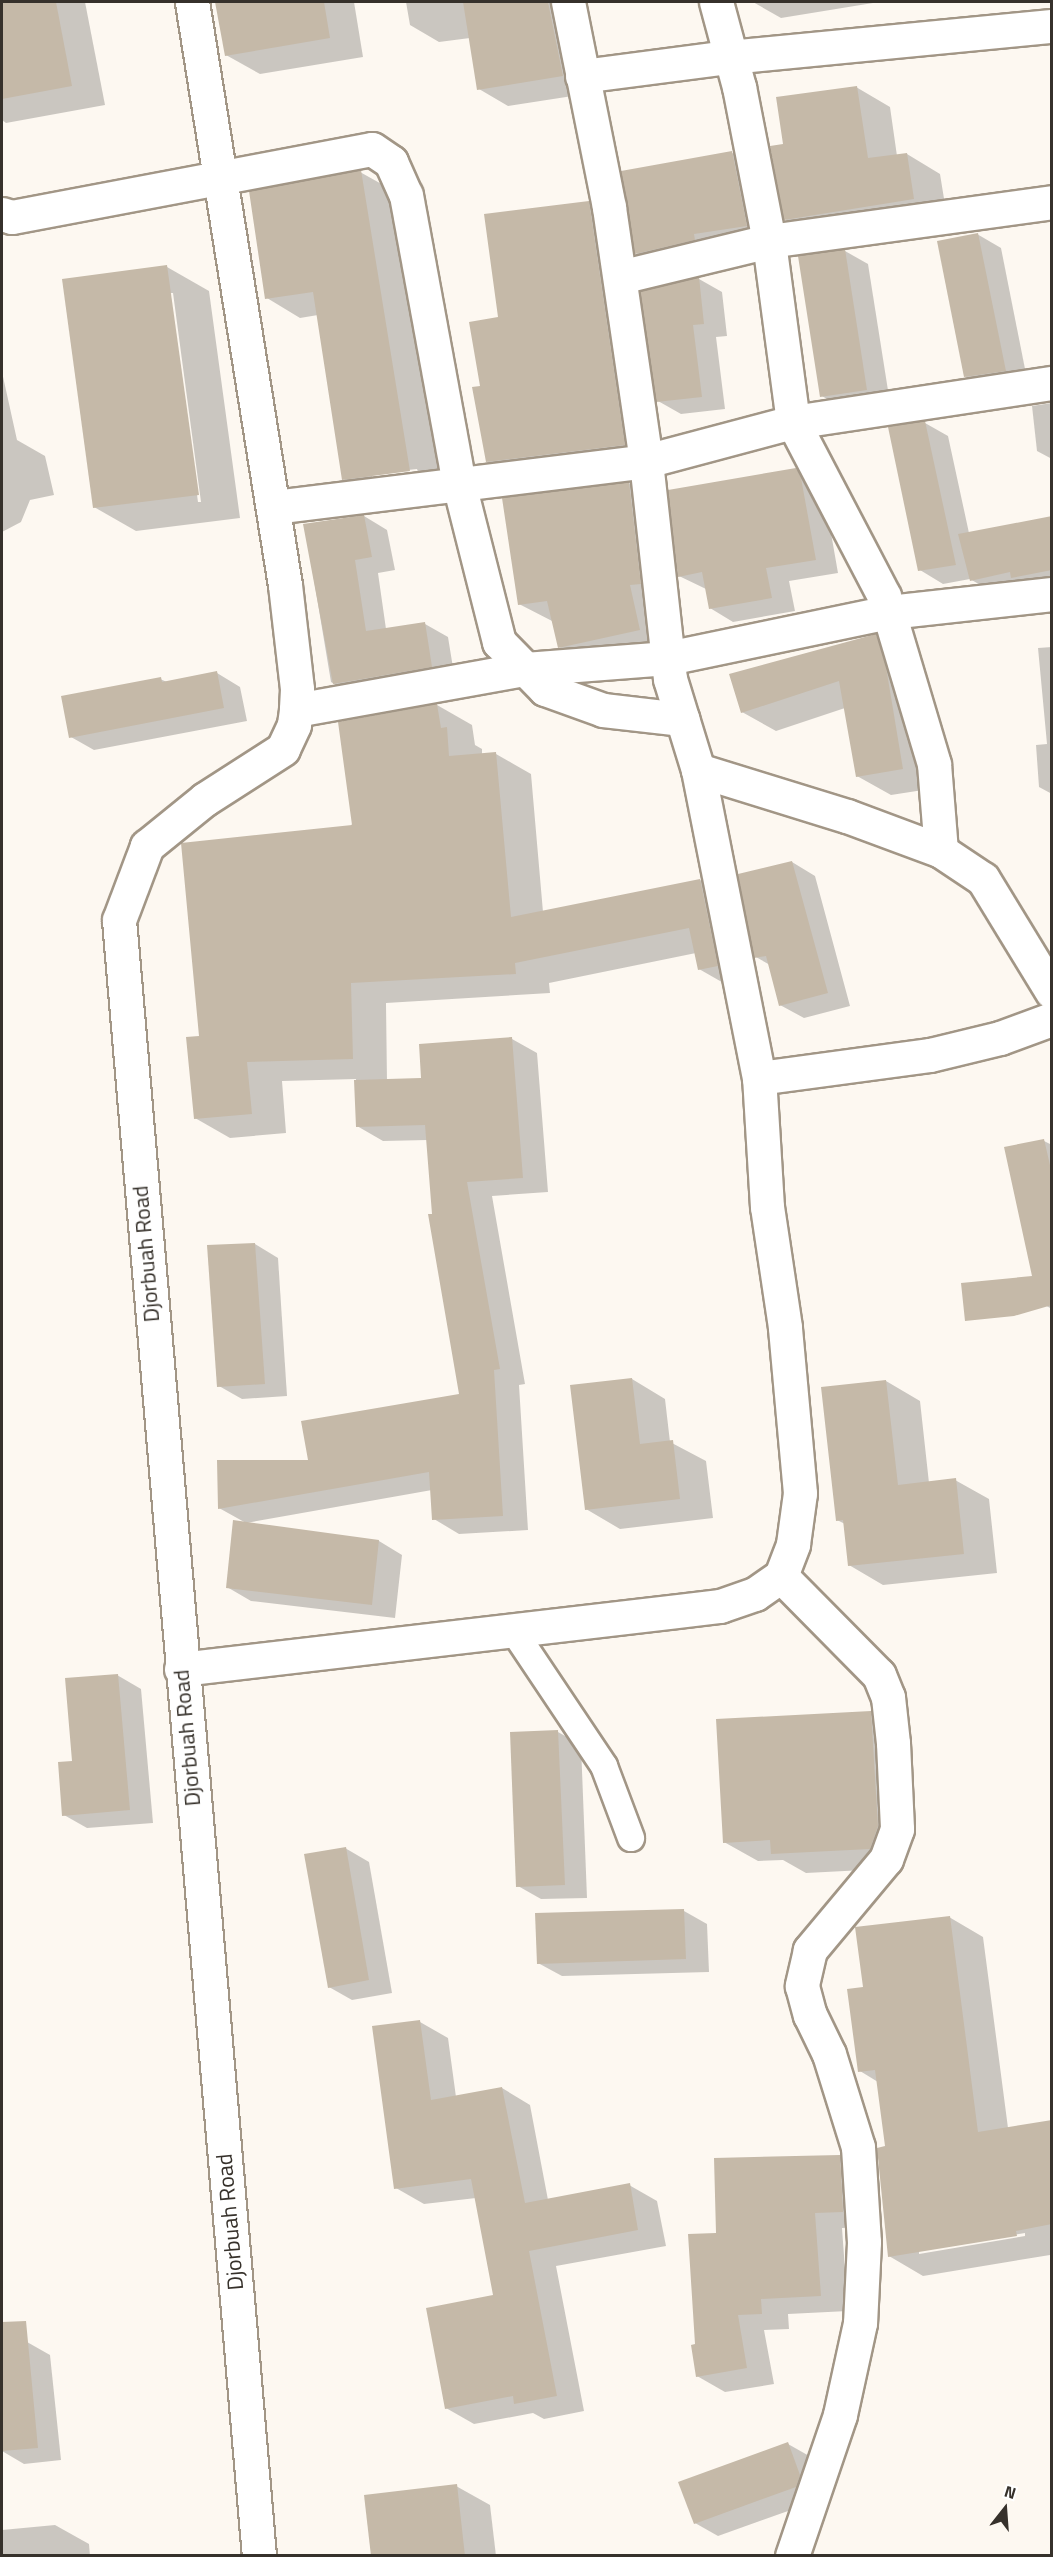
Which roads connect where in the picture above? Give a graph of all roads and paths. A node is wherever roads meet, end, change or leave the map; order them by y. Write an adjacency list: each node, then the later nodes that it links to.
1 (192, 2): 7 (street)
2 (568, 2): 6 (street)
3 (716, 2): 5 (street)
4 (1052, 26): 5 (street)
5 (729, 57): 6 (street); 10 (street)
6 (582, 76): 11 (street)
7 (218, 178): 9 (street); 15 (street); 16 (street)
8 (1052, 202): 10 (street)
9 (2, 214)
10 (769, 241): 11 (street); 13 (street)
11 (620, 277): 14 (street)
12 (1052, 382): 13 (street)
13 (793, 422): 14 (street); 18 (street)
14 (646, 461): 15 (street); 19 (street)
15 (459, 484): 16 (street); 20 (street)
16 (273, 507): 21 (street)
17 (1052, 594): 18 (street)
18 (889, 612): 19 (street); 24 (street)
19 (668, 658): 20 (street); 22 (street)
20 (525, 669): 21 (street); 22 (street)
21 (296, 710): 30 (street, Djorbuah Road)
22 (682, 719): 23 (street)
23 (698, 770): 24 (street); 27 (street)
24 (940, 850): 25 (street)
25 (1052, 992)
26 (1052, 1019): 27 (street)
27 (759, 1078): 28 (street)
28 (781, 1576): 29 (street); 33 (street)
29 (513, 1630): 30 (street); 31 (lane)
30 (181, 1669): 32 (street, Djorbuah Road)
31 (631, 1838)
32 (259, 2556)
33 (792, 2556)

